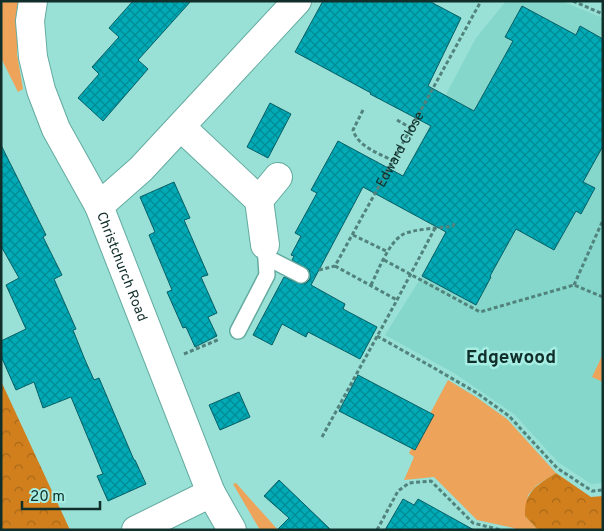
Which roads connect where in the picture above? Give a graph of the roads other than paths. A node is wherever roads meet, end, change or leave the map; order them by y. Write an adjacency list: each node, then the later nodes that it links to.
1 (33, 1): 6 (street, Christchurch Road)
2 (297, 1): 3 (street)
3 (181, 127): 5 (street); 6 (street)
4 (278, 177): 5 (street)
5 (259, 200): 7 (street)
6 (99, 206): 10 (street, Christchurch Road)
7 (265, 251): 8 (lane); 9 (lane)
8 (301, 275)
9 (238, 331)
10 (211, 493): 11 (street); 12 (street, Christchurch Road)
11 (136, 530)
12 (232, 530)

